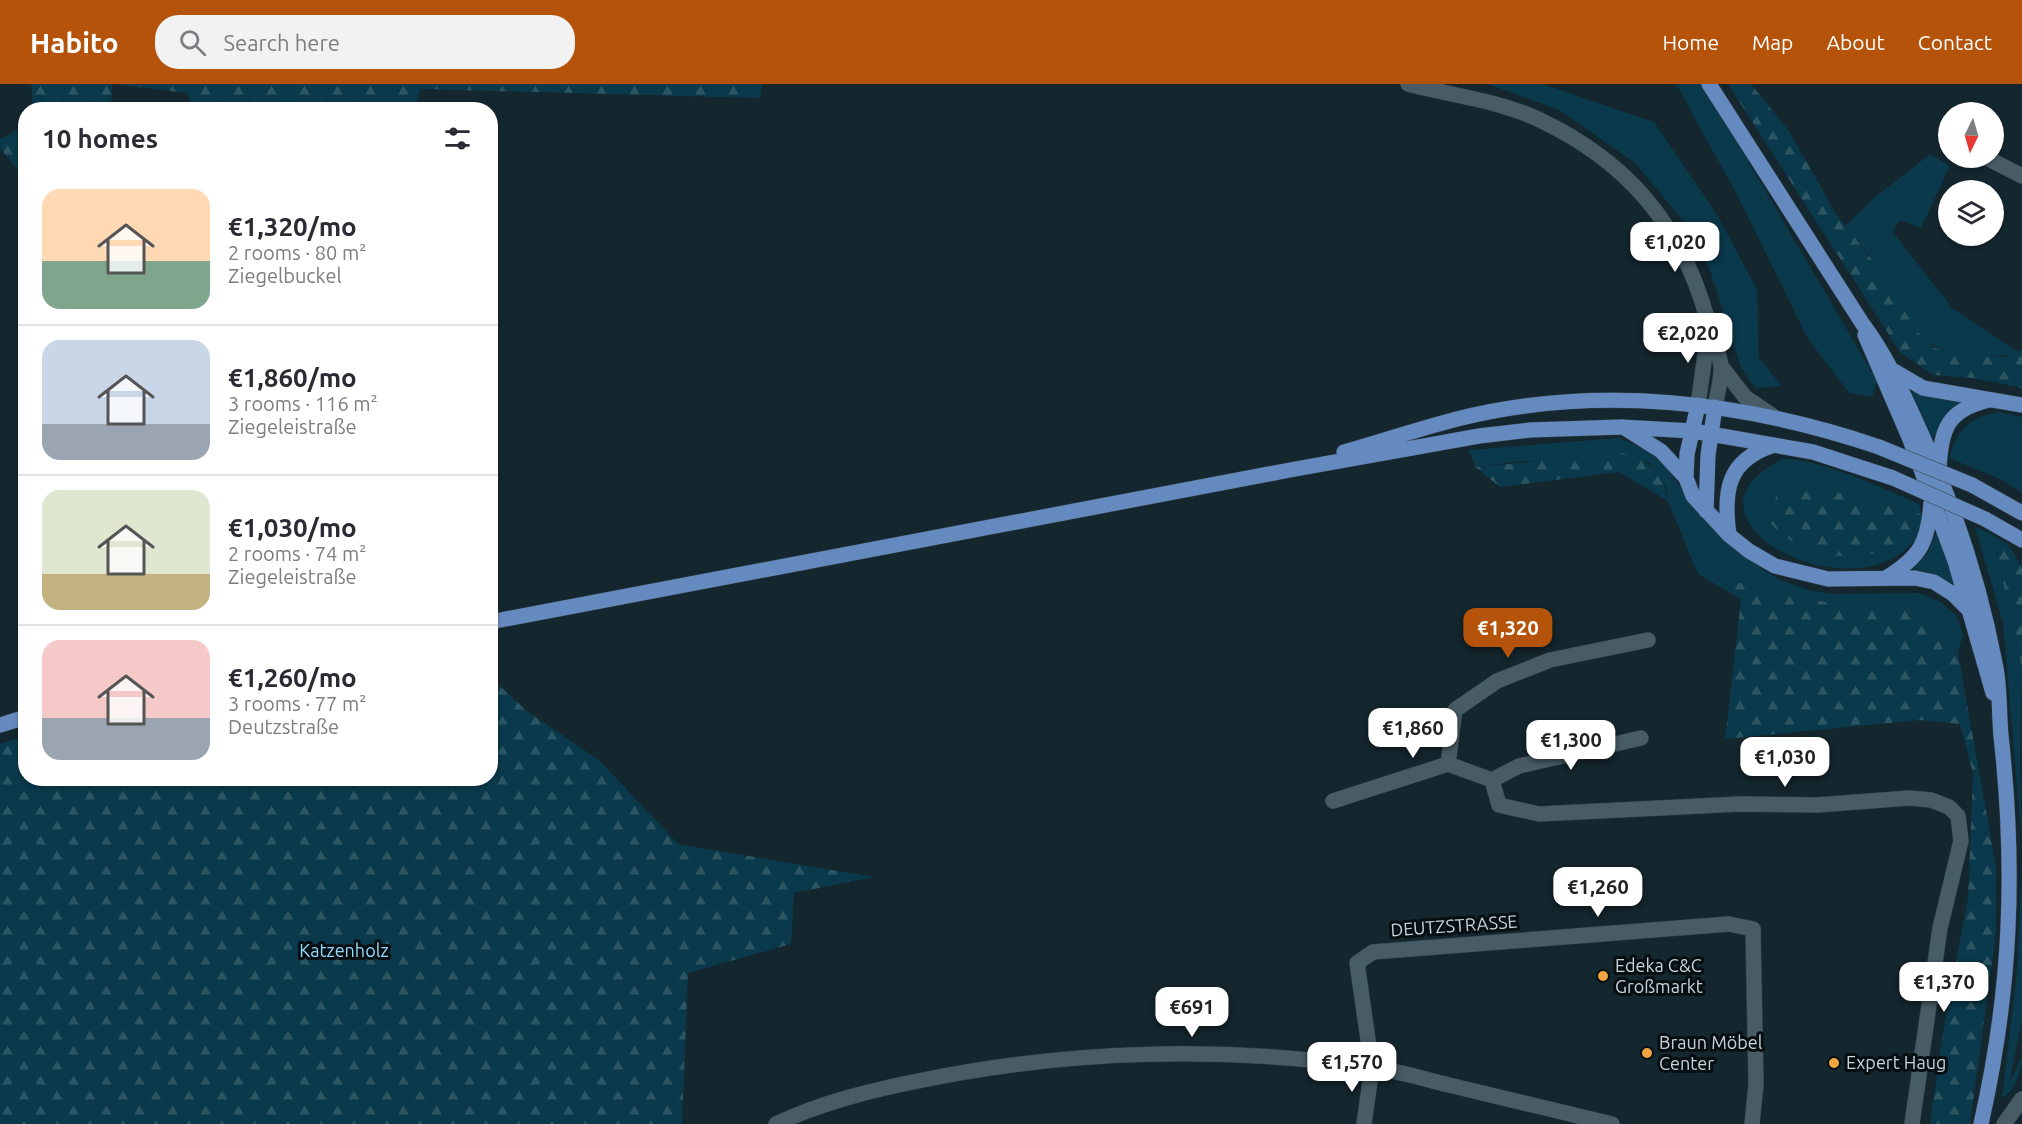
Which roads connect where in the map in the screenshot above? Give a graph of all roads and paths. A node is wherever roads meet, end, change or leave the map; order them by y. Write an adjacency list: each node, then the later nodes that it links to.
1 (1408, 84): 6 (street)
2 (1709, 84): 5 (main road)
3 (2004, 167): 4 (street)
4 (2022, 176)
5 (1862, 323): 8 (main road); 21 (main road)
6 (1709, 327): 7 (street); 10 (street)
7 (1721, 366): 12 (street); 13 (street)
8 (1892, 369): 9 (main road); 19 (main road)
9 (1992, 399): 11 (main road); 19 (main road)
10 (1698, 405): 12 (main road); 15 (main road); 18 (main road)
11 (2022, 405)
12 (1715, 407): 13 (main road); 16 (main road)
13 (1773, 416): 23 (main road, bridge)
14 (1622, 427): 15 (main road); 18 (main road); 20 (main road)
15 (1693, 431): 16 (main road); 20 (main road)
16 (1710, 434): 17 (main road); 22 (main road)
17 (1776, 444): 24 (main road); 25 (main road, bridge)
18 (1290, 470): 28 (main road)
19 (1938, 472): 30 (main road)
20 (1686, 478): 22 (main road)
21 (1932, 497): 26 (main road); 27 (main road)
22 (1706, 511): 24 (main road)
23 (2022, 513)
24 (1729, 535): 26 (main road)
25 (2022, 540)
26 (1885, 578): 27 (main road)
27 (1970, 611): 30 (main road)
28 (498, 620)
29 (1648, 640): 34 (street)
30 (1999, 711): 39 (main road)
31 (18, 719): 32 (main road)
32 (0, 725)
33 (1641, 738): 35 (street)
34 (1448, 764): 35 (street); 36 (street)
35 (1492, 780): 44 (street)
36 (1332, 801)
37 (1372, 1067): 40 (street); 41 (street); 42 (street); 43 (street, DEUTZSTRASSE)
38 (2022, 1099): 45 (street)
39 (1982, 1120)
40 (776, 1124)
41 (1364, 1124)
42 (1612, 1124)
43 (1752, 1124)
44 (1912, 1124)
45 (2004, 1124)

